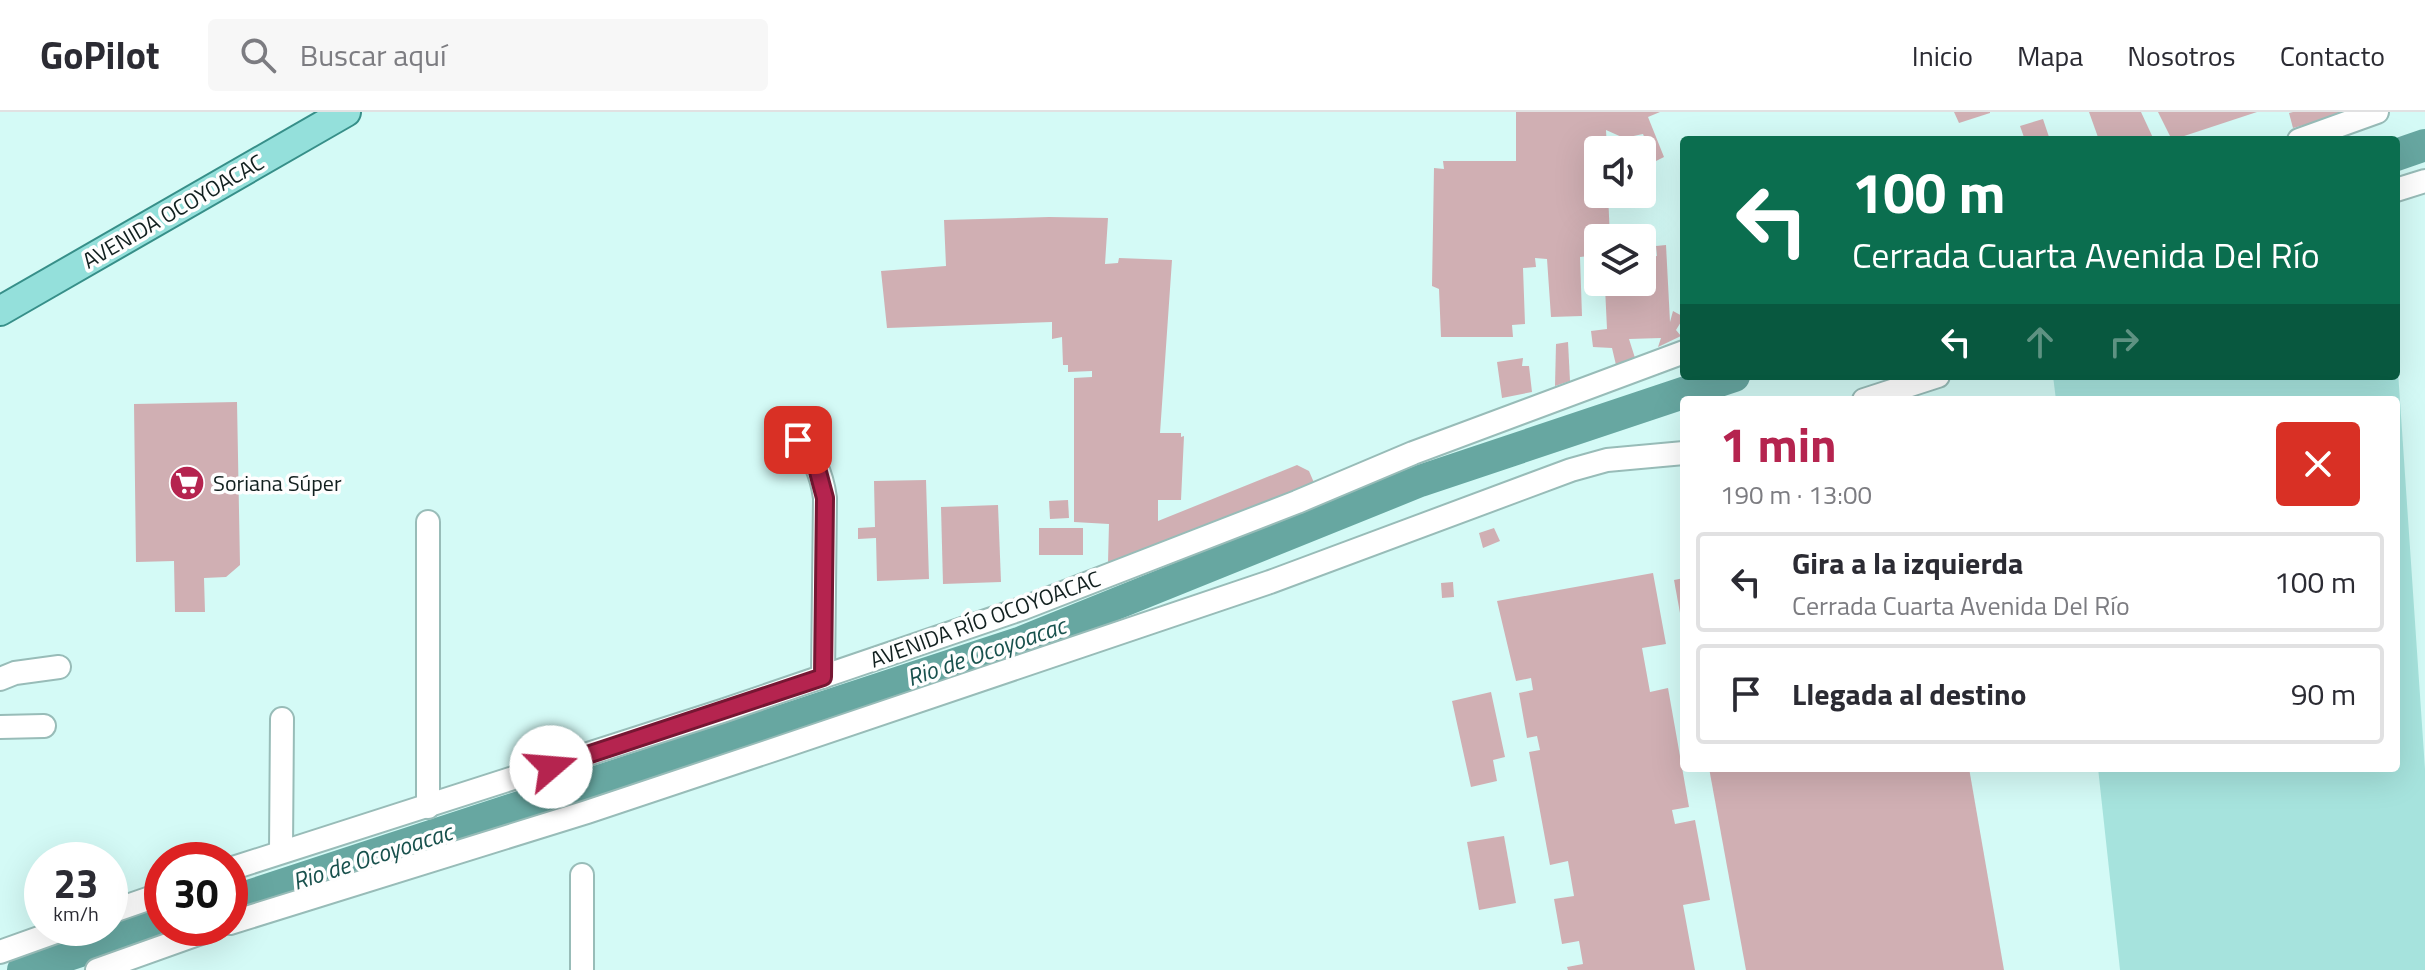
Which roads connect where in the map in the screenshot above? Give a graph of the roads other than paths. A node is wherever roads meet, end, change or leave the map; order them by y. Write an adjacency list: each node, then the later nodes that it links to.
1 (346, 112): 6 (main road, AVENIDA OCOYOACAC)
2 (2377, 112): 3 (street)
3 (2310, 136)
4 (2425, 181): 5 (street)
5 (2400, 189)
6 (0, 311)
7 (1680, 353): 14 (street, AVENIDA RÍO OCOYOACAC)
8 (1926, 380): 9 (street)
9 (1876, 396)
10 (798, 440): 14 (street)
11 (1680, 453): 23 (street)
12 (428, 522): 19 (street)
13 (59, 667): 15 (street)
14 (823, 677): 19 (street, AVENIDA RÍO OCOYOACAC)
15 (0, 679)
16 (282, 719): 20 (street)
17 (44, 726): 18 (street)
18 (0, 727)
19 (428, 807): 20 (street, AVENIDA RÍO OCOYOACAC)
20 (281, 851): 21 (street, AVENIDA RÍO OCOYOACAC)
21 (248, 863)
22 (582, 875): 28 (street)
23 (248, 917)
24 (24, 943): 26 (street)
25 (164, 946): 27 (street)
26 (0, 952)
27 (97, 970)
28 (582, 970)

